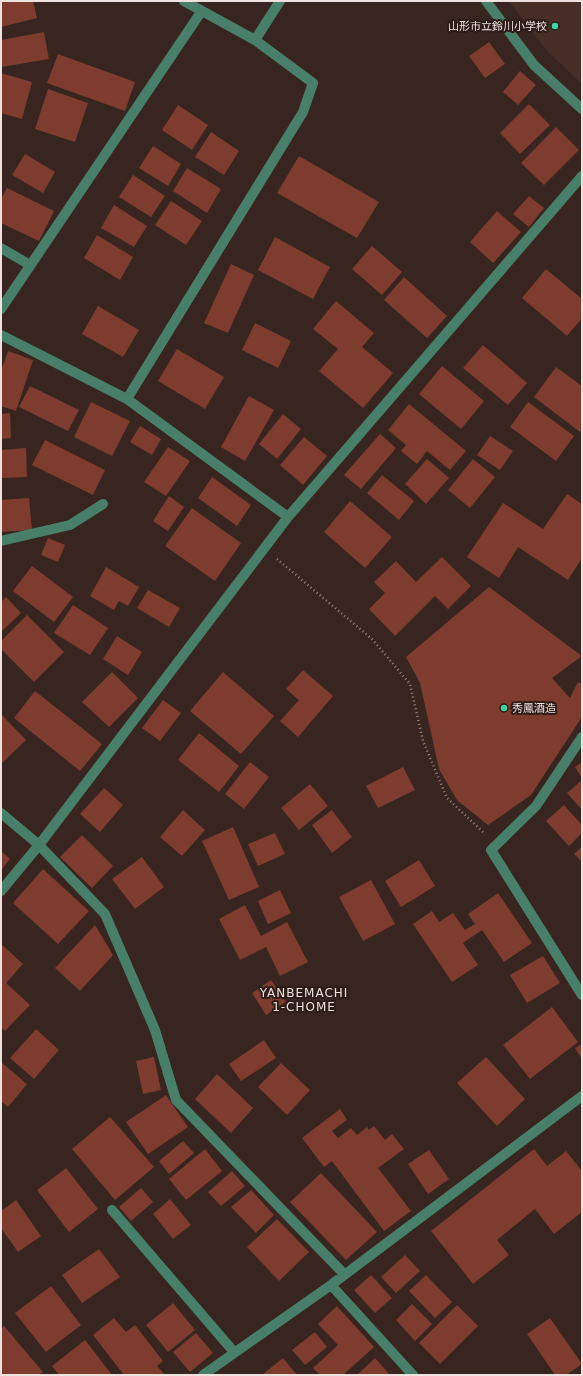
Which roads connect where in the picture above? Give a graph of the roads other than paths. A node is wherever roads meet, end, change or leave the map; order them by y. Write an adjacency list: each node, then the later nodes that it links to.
1 (184, 1): 4 (street)
2 (280, 1): 5 (street)
3 (486, 1): 6 (street)
4 (201, 12): 5 (street); 9 (street)
5 (255, 40): 12 (street)
6 (582, 109)
7 (582, 176): 14 (street)
8 (1, 248): 9 (street)
9 (30, 265): 10 (street)
10 (1, 310)
11 (1, 335): 12 (street)
12 (127, 399): 14 (street)
13 (103, 504): 15 (street)
14 (288, 517): 18 (street)
15 (1, 541)
16 (582, 738): 20 (street)
17 (1, 813): 18 (street)
18 (39, 845): 19 (street); 23 (street)
19 (1, 891)
20 (582, 995)
21 (582, 1096): 23 (street)
22 (112, 1210): 25 (street)
23 (344, 1274): 24 (street)
24 (331, 1285): 25 (street); 27 (street)
25 (234, 1352): 26 (street)
26 (203, 1375)
27 (413, 1375)

